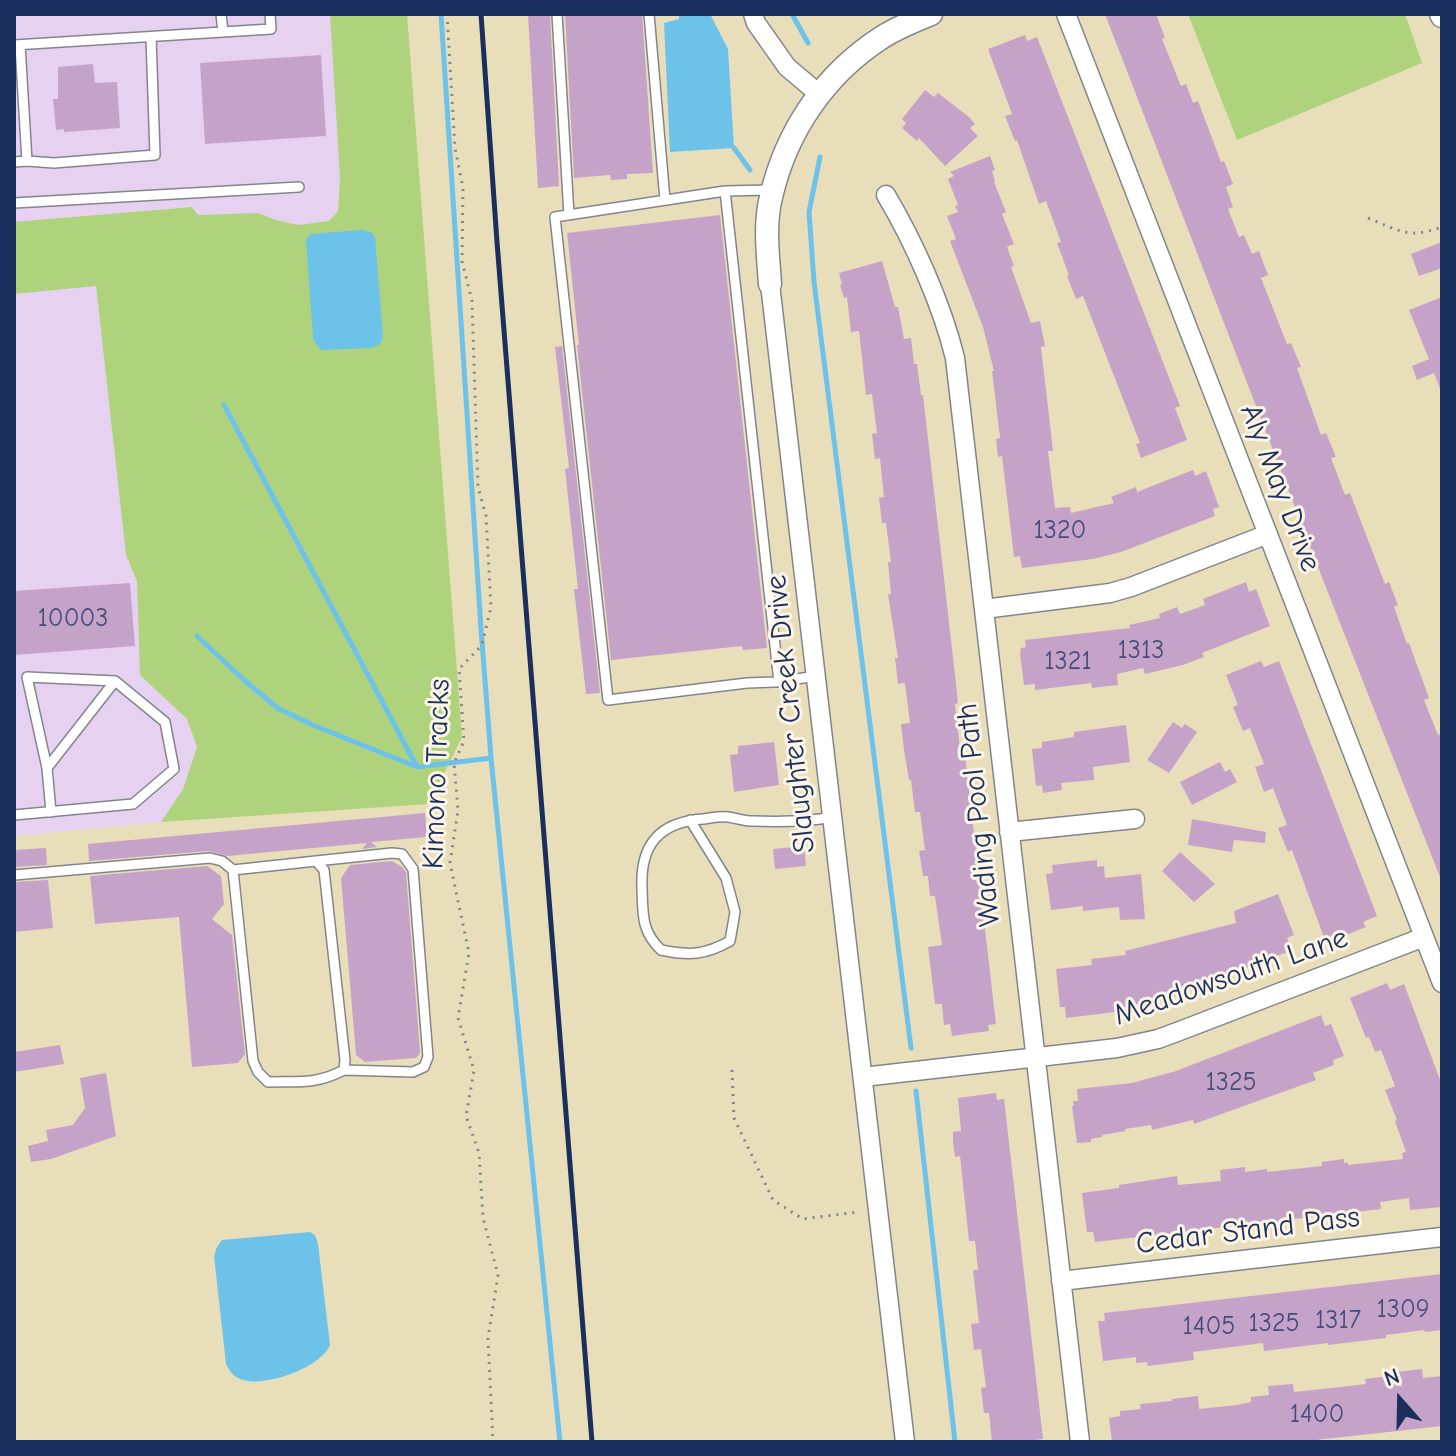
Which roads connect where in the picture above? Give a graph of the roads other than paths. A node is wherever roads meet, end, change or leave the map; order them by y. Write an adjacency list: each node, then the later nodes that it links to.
1 (221, 14): 8 (lane)
2 (270, 14): 8 (lane)
3 (557, 14): 20 (lane)
4 (649, 14): 18 (lane)
5 (753, 14): 11 (street)
6 (931, 14): 11 (street, Slaughter Creek Drive)
7 (1066, 14): 22 (street, Aly May Drive)
8 (223, 32): 9 (lane)
9 (151, 37): 10 (lane); 12 (lane)
10 (17, 45): 12 (lane)
11 (819, 94): 15 (street, Slaughter Creek Drive)
12 (27, 161): 13 (lane)
13 (14, 162)
14 (299, 187): 19 (lane)
15 (773, 190): 16 (lane); 21 (street, Slaughter Creek Drive)
16 (725, 191): 18 (lane); 26 (lane)
17 (886, 195): 23 (street, Wading Pool Path)
18 (665, 200): 20 (lane)
19 (14, 203)
20 (569, 215): 26 (lane)
21 (770, 284): 24 (street, Slaughter Creek Drive)
22 (1268, 534): 23 (street); 37 (street, Aly May Drive)
23 (984, 609): 33 (street, Wading Pool Path)
24 (817, 676): 26 (lane); 30 (street, Slaughter Creek Drive)
25 (115, 681): 27 (lane); 27 (lane); 28 (lane)
26 (779, 682)
27 (47, 768): 28 (lane)
28 (51, 812): 29 (lane)
29 (14, 815)
30 (833, 817): 32 (lane); 41 (street, Slaughter Creek Drive)
31 (1135, 819): 33 (street)
32 (690, 820): 32 (lane)
33 (1009, 832): 39 (street, Wading Pool Path)
34 (316, 861): 35 (lane); 40 (lane); 40 (lane)
35 (233, 870): 36 (lane); 40 (lane)
36 (14, 875)
37 (1424, 937): 38 (street, Aly May Drive); 39 (street, Meadowsouth Lane)
38 (1442, 983)
39 (1035, 1058): 41 (street, Meadowsouth Lane); 43 (street, Wading Pool Path)
40 (344, 1070)
41 (863, 1077): 44 (street, Slaughter Creek Drive)
42 (1442, 1237): 43 (street, Cedar Stand Pass)
43 (1061, 1281): 45 (street, Wading Pool Path)
44 (905, 1442)
45 (1080, 1442)

